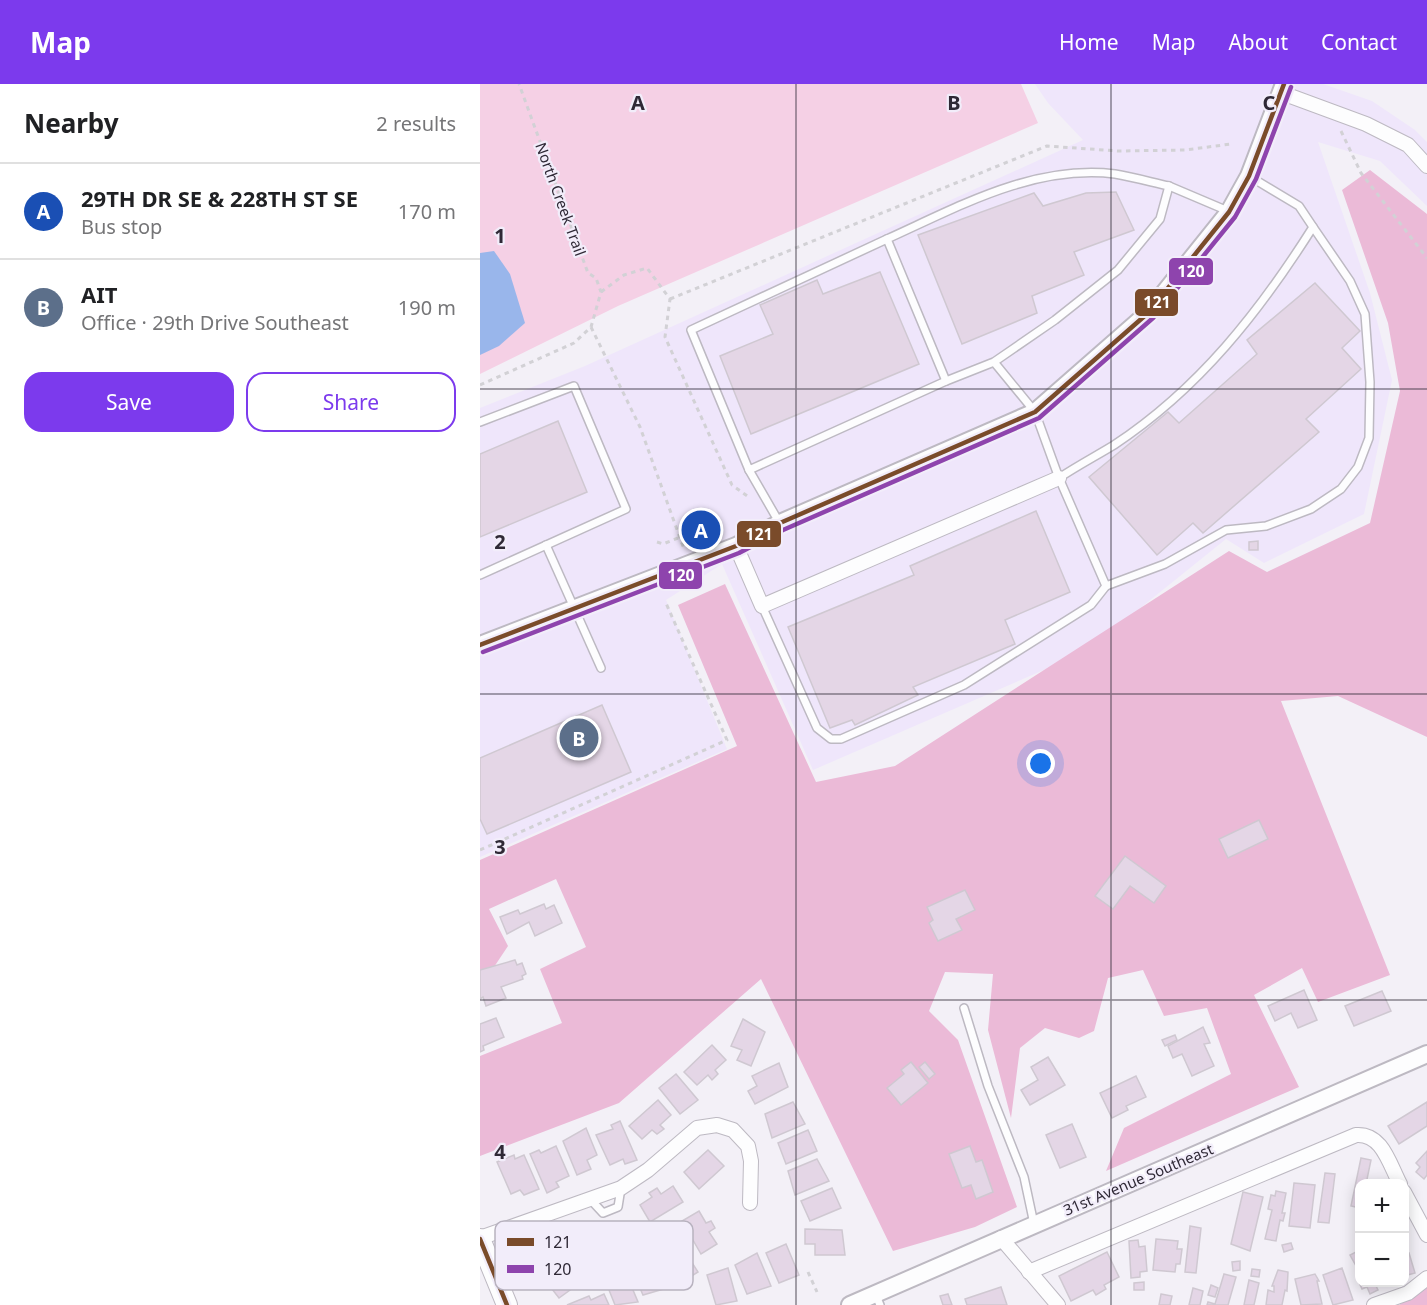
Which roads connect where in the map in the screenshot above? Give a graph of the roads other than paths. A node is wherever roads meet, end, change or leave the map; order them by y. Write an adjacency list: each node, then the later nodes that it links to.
1 (1283, 88): 2 (street); 3 (street)
2 (1427, 166)
3 (1249, 176): 5 (street); 6 (lane)
4 (1169, 186): 5 (lane); 7 (lane); 8 (lane)
5 (1229, 212): 10 (street)
6 (1313, 227): 13 (lane); 18 (lane)
7 (887, 239): 9 (lane); 12 (lane)
8 (994, 362): 9 (lane); 10 (lane)
9 (946, 381): 12 (lane)
10 (1035, 412): 13 (lane); 14 (street)
11 (480, 422): 15 (lane)
12 (748, 470): 14 (lane)
13 (1059, 478): 18 (lane); 19 (street)
14 (780, 523): 16 (street)
15 (546, 545): 17 (lane); 20 (lane)
16 (736, 546): 19 (street); 20 (street)
17 (480, 575)
18 (1106, 586): 19 (lane)
19 (762, 606)
20 (574, 607): 21 (street); 22 (lane)
21 (480, 645)
22 (601, 668)
23 (964, 1008): 29 (lane)
24 (1427, 1054): 29 (street, 31st Avenue Southeast)
25 (1397, 1179): 34 (street)
26 (1409, 1201): 31 (street)
27 (750, 1203): 28 (street)
28 (528, 1221)
29 (1034, 1224): 33 (street, 31st Avenue Southeast)
30 (495, 1233): 32 (street)
31 (1427, 1235)
32 (480, 1238): 35 (main road)
33 (1001, 1238): 34 (street); 38 (street, 31st Avenue Southeast)
34 (1029, 1272): 41 (street)
35 (495, 1275)
36 (1427, 1278): 42 (street)
37 (501, 1290): 39 (main road)
38 (878, 1299): 40 (street, 31st Avenue Southeast)
39 (507, 1305)
40 (850, 1305)
41 (1058, 1305)
42 (1374, 1305)

